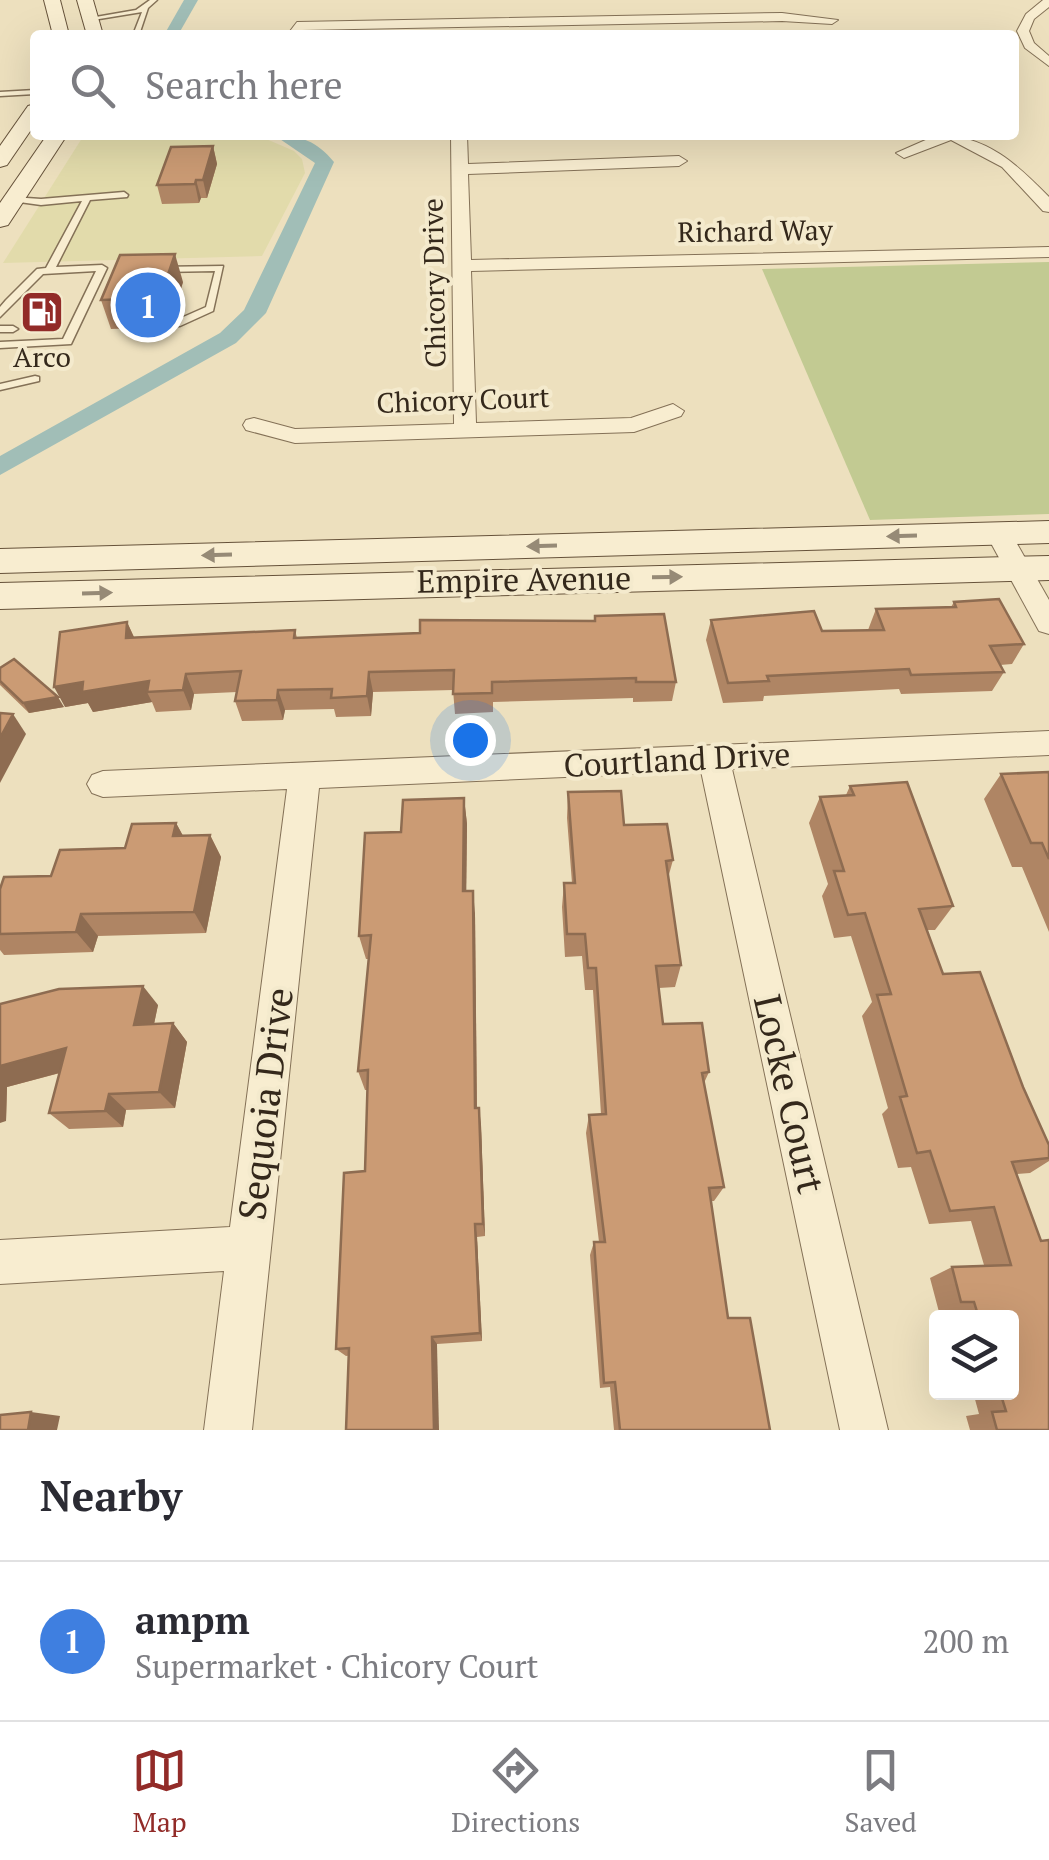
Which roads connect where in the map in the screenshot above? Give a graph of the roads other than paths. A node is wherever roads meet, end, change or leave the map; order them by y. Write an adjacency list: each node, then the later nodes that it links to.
1 (52, 0): 10 (main road)
2 (85, 0): 8 (main road)
3 (154, 0): 6 (lane)
4 (1049, 1): 14 (street)
5 (836, 5): 7 (street)
6 (146, 9): 8 (lane); 11 (lane)
7 (832, 20): 9 (street); 13 (street)
8 (94, 27)
9 (456, 28): 12 (street)
10 (60, 30)
11 (138, 30)
12 (295, 30)
13 (829, 30)
14 (1049, 62)
15 (30, 92): 16 (lane)
16 (0, 94)
17 (30, 117): 24 (main road)
18 (53, 140): 27 (main road)
19 (459, 140): 25 (street, Chicory Drive)
20 (939, 140): 22 (street)
21 (962, 140): 29 (street)
22 (904, 154)
23 (679, 160): 25 (street)
24 (0, 161)
25 (460, 169): 32 (street, Chicory Drive)
26 (124, 196): 28 (lane)
27 (7, 199): 28 (lane); 30 (main road)
28 (86, 200): 34 (lane)
29 (1049, 207)
30 (0, 220)
31 (1049, 252): 32 (street, Richard Way)
32 (462, 266): 43 (street, Chicory Drive)
33 (144, 269): 37 (lane)
34 (49, 271): 36 (lane); 38 (lane)
35 (23, 311): 36 (lane)
36 (2, 313)
37 (176, 324)
38 (1, 346)
39 (35, 379): 40 (lane)
40 (0, 387)
41 (673, 411): 43 (street, Chicory Court)
42 (254, 424): 43 (street, Chicory Court)
43 (465, 431)
44 (1049, 532): 45 (main road, Empire Avenue)
45 (999, 534): 46 (main road, Empire Avenue, one-way to 46); 47 (street)
46 (0, 560)
47 (1034, 568): 48 (main road, Empire Avenue, one-way to 47); 49 (street)
48 (0, 596)
49 (1049, 624)
50 (1049, 743): 51 (street, Courtland Drive)
51 (714, 758): 52 (street, Courtland Drive); 57 (street, Locke Court)
52 (304, 778): 53 (street, Courtland Drive); 54 (street, Sequoia Drive)
53 (103, 784)
54 (249, 1248): 55 (street); 56 (street, Sequoia Drive)
55 (0, 1262)
56 (228, 1430)
57 (864, 1430)

